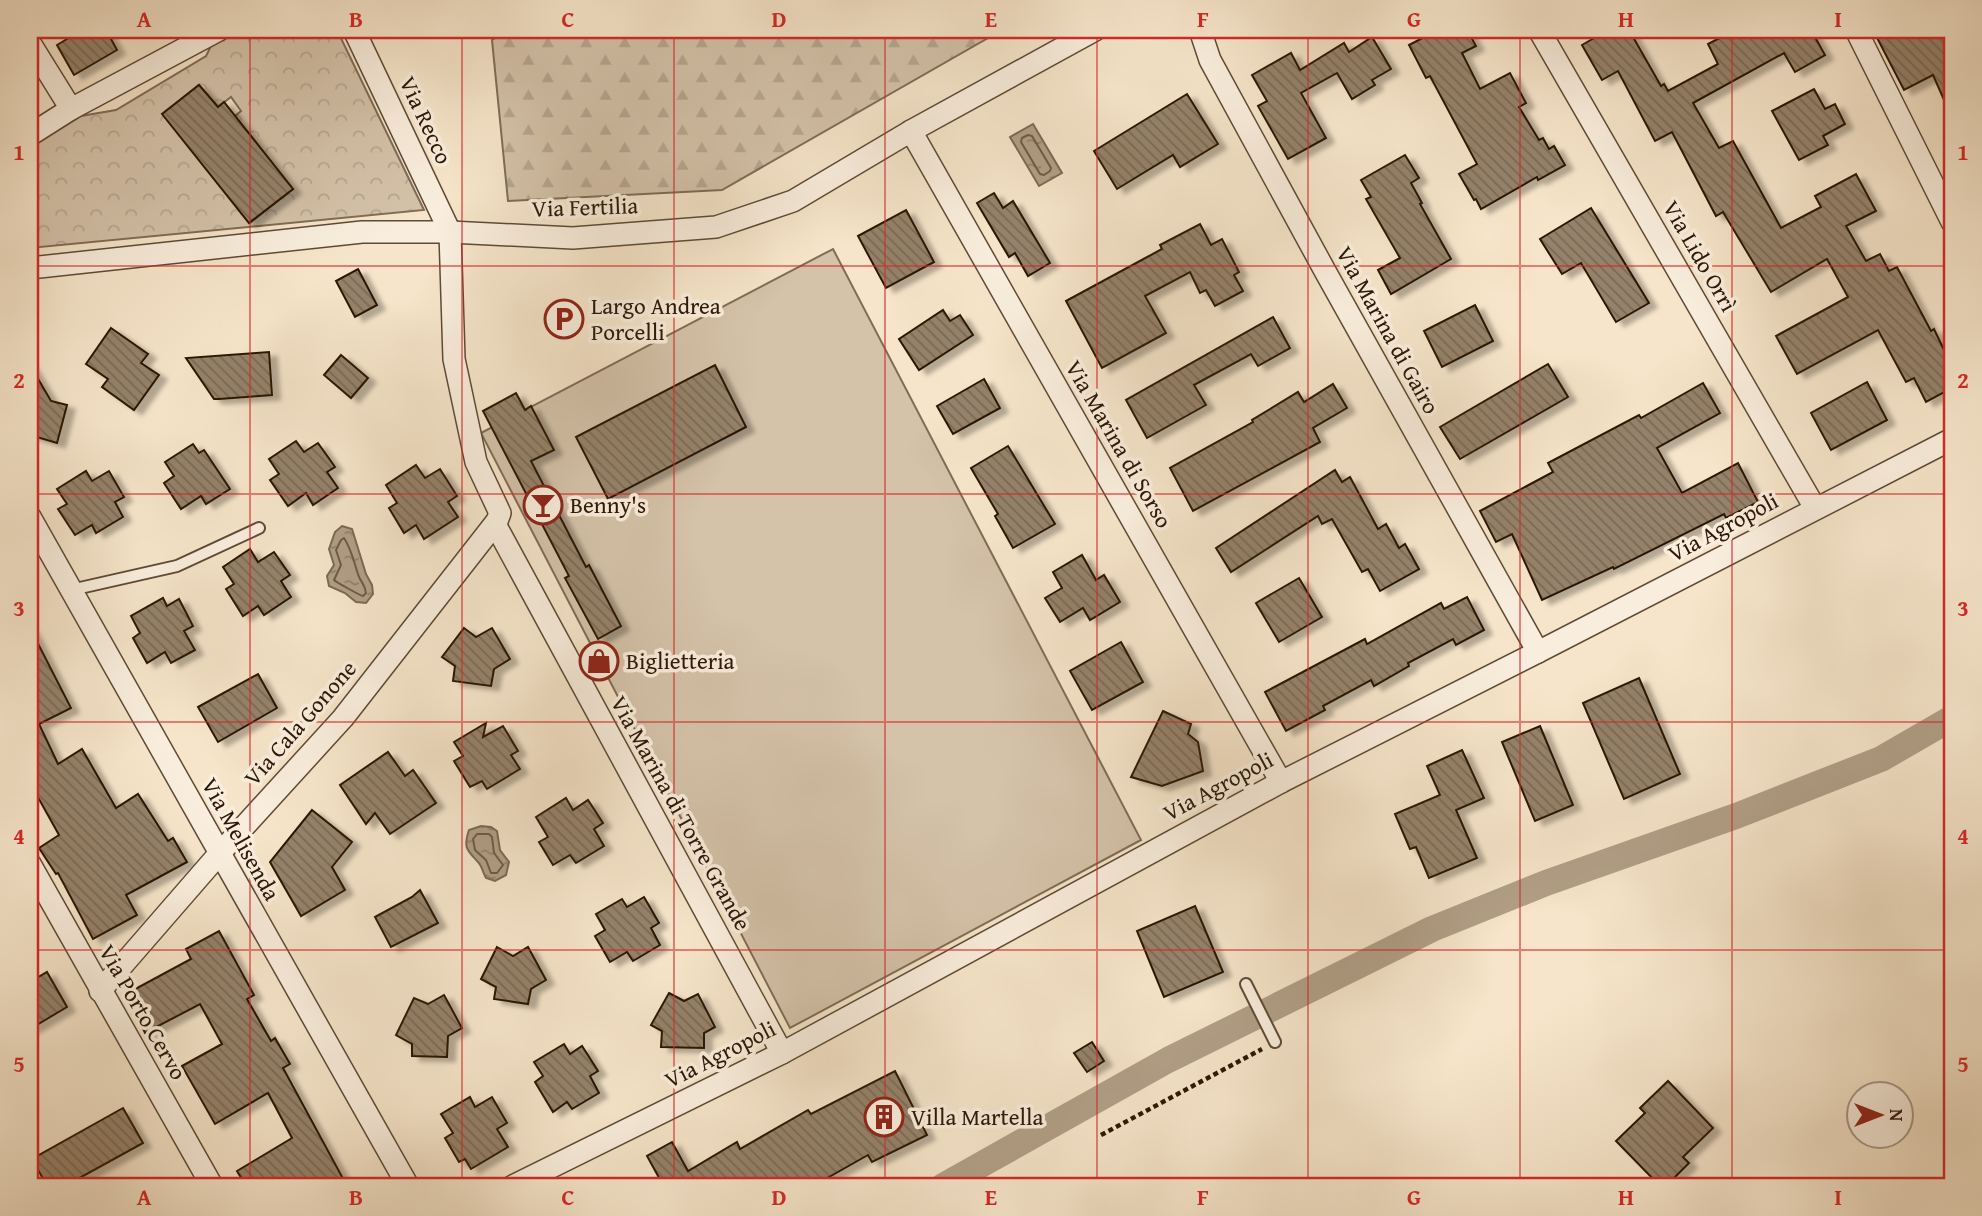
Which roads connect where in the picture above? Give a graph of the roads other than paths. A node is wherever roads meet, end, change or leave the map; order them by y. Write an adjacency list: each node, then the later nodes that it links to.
1 (219, 30): 8 (street)
2 (354, 30): 12 (street, Via Recco)
3 (1095, 30): 9 (street, Via Fertilia)
4 (1200, 30): 20 (street, Via Marina di Gairo)
5 (1539, 30): 15 (street, Via Lido Orrì)
6 (1856, 30): 11 (street)
7 (30, 43): 8 (street)
8 (71, 109): 10 (street)
9 (911, 131): 12 (street, Via Fertilia); 21 (street, Via Marina di Sorso)
10 (30, 135)
11 (1952, 222)
12 (450, 232): 13 (street, Via Fertilia); 17 (street, Via Marina di Torre Grande)
13 (30, 268)
14 (1952, 439): 15 (street, Via Agropoli)
15 (1815, 508): 20 (street, Via Agropoli)
16 (30, 517): 19 (street, Via Melisenda)
17 (497, 519): 22 (street, Via Cala Gonone); 27 (street, Via Marina di Torre Grande)
18 (259, 528): 19 (lane)
19 (71, 590): 22 (street, Via Melisenda)
20 (1538, 653): 21 (street, Via Agropoli)
21 (1281, 782): 27 (street, Via Agropoli)
22 (219, 854): 25 (street, Via Cala Gonone); 29 (street, Via Melisenda)
23 (30, 864): 25 (street, Via Porto Cervo)
24 (1246, 984): 26 (lane)
25 (100, 991): 28 (street, Via Porto Cervo)
26 (1275, 1042)
27 (782, 1053): 30 (street, Via Agropoli)
28 (212, 1186)
29 (408, 1186)
30 (513, 1186)

